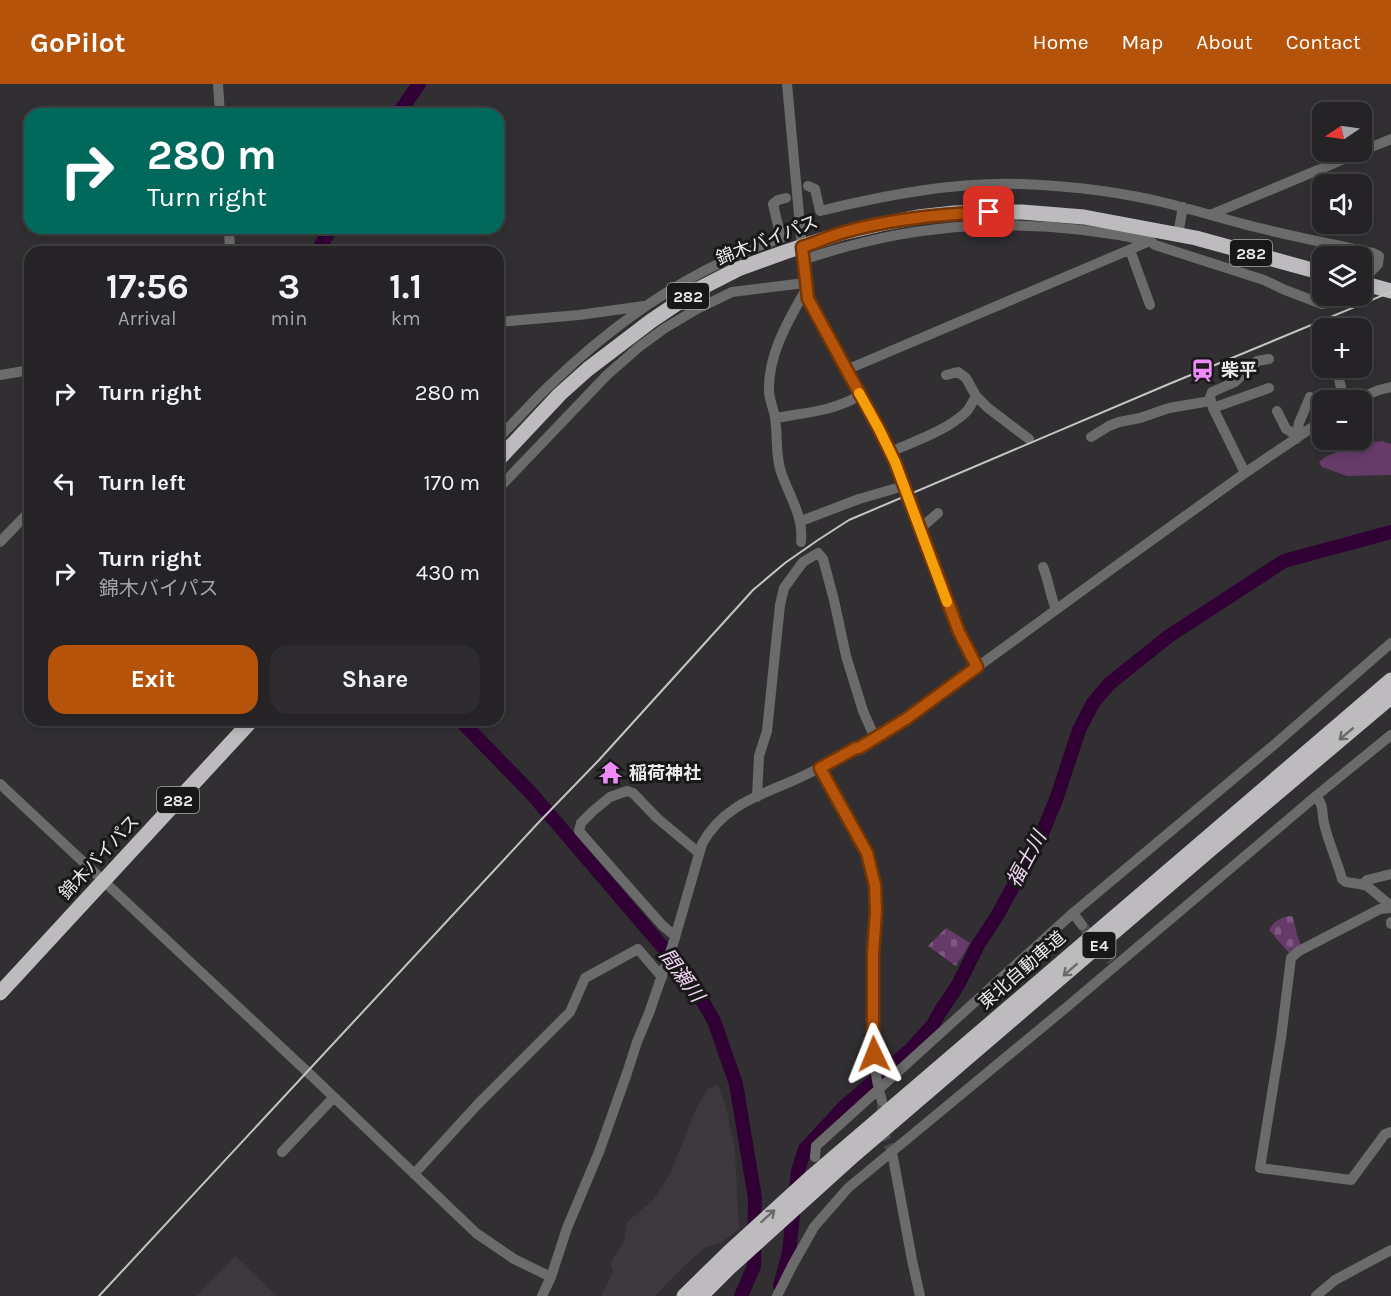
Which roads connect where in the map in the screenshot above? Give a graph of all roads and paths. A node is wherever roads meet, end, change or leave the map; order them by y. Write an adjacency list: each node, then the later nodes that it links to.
1 (218, 84): 3 (street)
2 (787, 84): 16 (street)
3 (220, 108)
4 (1391, 139): 5 (street)
5 (1372, 147)
6 (1336, 162): 10 (street)
7 (808, 186): 9 (street)
8 (786, 198): 23 (street)
9 (1183, 207): 10 (street); 11 (street)
10 (1210, 215): 13 (street)
11 (1178, 234): 12 (highway, 錦木バイパス / 282); 17 (highway, 錦木バイパス / 282)
12 (1153, 236): 14 (street); 16 (highway, 錦木バイパス / 282); 22 (street)
13 (1341, 246)
14 (1130, 250): 24 (street); 27 (street)
15 (1372, 253): 18 (street)
16 (802, 254): 20 (street); 46 (highway, 錦木バイパス / 282)
17 (1312, 270)
18 (1372, 271)
19 (1372, 285): 21 (highway)
20 (806, 286): 27 (street); 39 (street); 48 (street)
21 (1391, 291)
22 (1312, 300)
23 (648, 305): 25 (street); 41 (street)
24 (1150, 305)
25 (504, 321)
26 (1269, 359): 37 (street)
27 (846, 370): 34 (street)
28 (24, 371): 29 (street)
29 (0, 375)
30 (946, 375): 35 (street)
31 (1391, 387): 33 (street)
32 (1269, 388): 37 (street)
33 (1372, 393)
34 (860, 395): 39 (street); 45 (street)
35 (976, 396): 43 (street); 45 (street)
36 (1310, 397): 44 (street)
37 (1212, 404): 42 (street); 47 (street)
38 (1277, 411): 44 (street)
39 (775, 418): 52 (street)
40 (1312, 428): 44 (street)
41 (504, 432)
42 (1091, 437)
43 (1029, 439)
44 (1296, 439): 47 (street)
45 (891, 452): 49 (street)
46 (504, 454)
47 (1245, 473): 57 (street)
48 (504, 483)
49 (904, 486): 52 (street); 53 (street)
50 (938, 513): 53 (street)
51 (24, 517): 54 (street)
52 (801, 521): 55 (street)
53 (921, 528): 59 (street)
54 (0, 542)
55 (801, 542)
56 (1042, 567): 57 (street)
57 (1056, 609): 59 (street)
58 (1391, 643): 74 (street)
59 (977, 667): 64 (street)
60 (1391, 680): 87 (highway, 東北自動車道 / E4, one-way to 60)
61 (1391, 697): 87 (highway, 東北自動車道 / E4, one-way to 87)
62 (246, 726): 71 (highway, 錦木バイパス / 282)
63 (1391, 735): 67 (street)
64 (875, 738): 65 (street); 68 (street)
65 (820, 768): 68 (street); 79 (street)
66 (0, 784): 71 (street)
67 (1316, 796): 72 (street); 83 (street)
68 (757, 797): 69 (street)
69 (699, 853): 76 (street); 76 (street)
70 (1391, 874): 72 (street)
71 (104, 881): 78 (highway, 錦木バイパス / 282); 80 (street)
72 (1362, 885): 73 (street)
73 (1391, 907): 81 (street)
74 (1074, 913): 75 (street); 79 (street)
75 (1082, 925)
76 (674, 938): 77 (street)
77 (663, 973): 85 (street); 88 (street)
78 (0, 993)
79 (879, 1093): 84 (street)
80 (334, 1097): 82 (street); 85 (street)
81 (1391, 1132)
82 (282, 1152)
83 (892, 1152): 92 (street); 93 (street)
84 (815, 1157)
85 (414, 1174): 88 (street)
86 (1391, 1250): 94 (street)
87 (728, 1260): 90 (highway, 東北自動車道 / E4); 91 (highway, 東北自動車道 / E4)
88 (551, 1277): 89 (street)
89 (542, 1296)
90 (684, 1296)
91 (701, 1296)
92 (777, 1296)
93 (920, 1296)
94 (1316, 1296)

